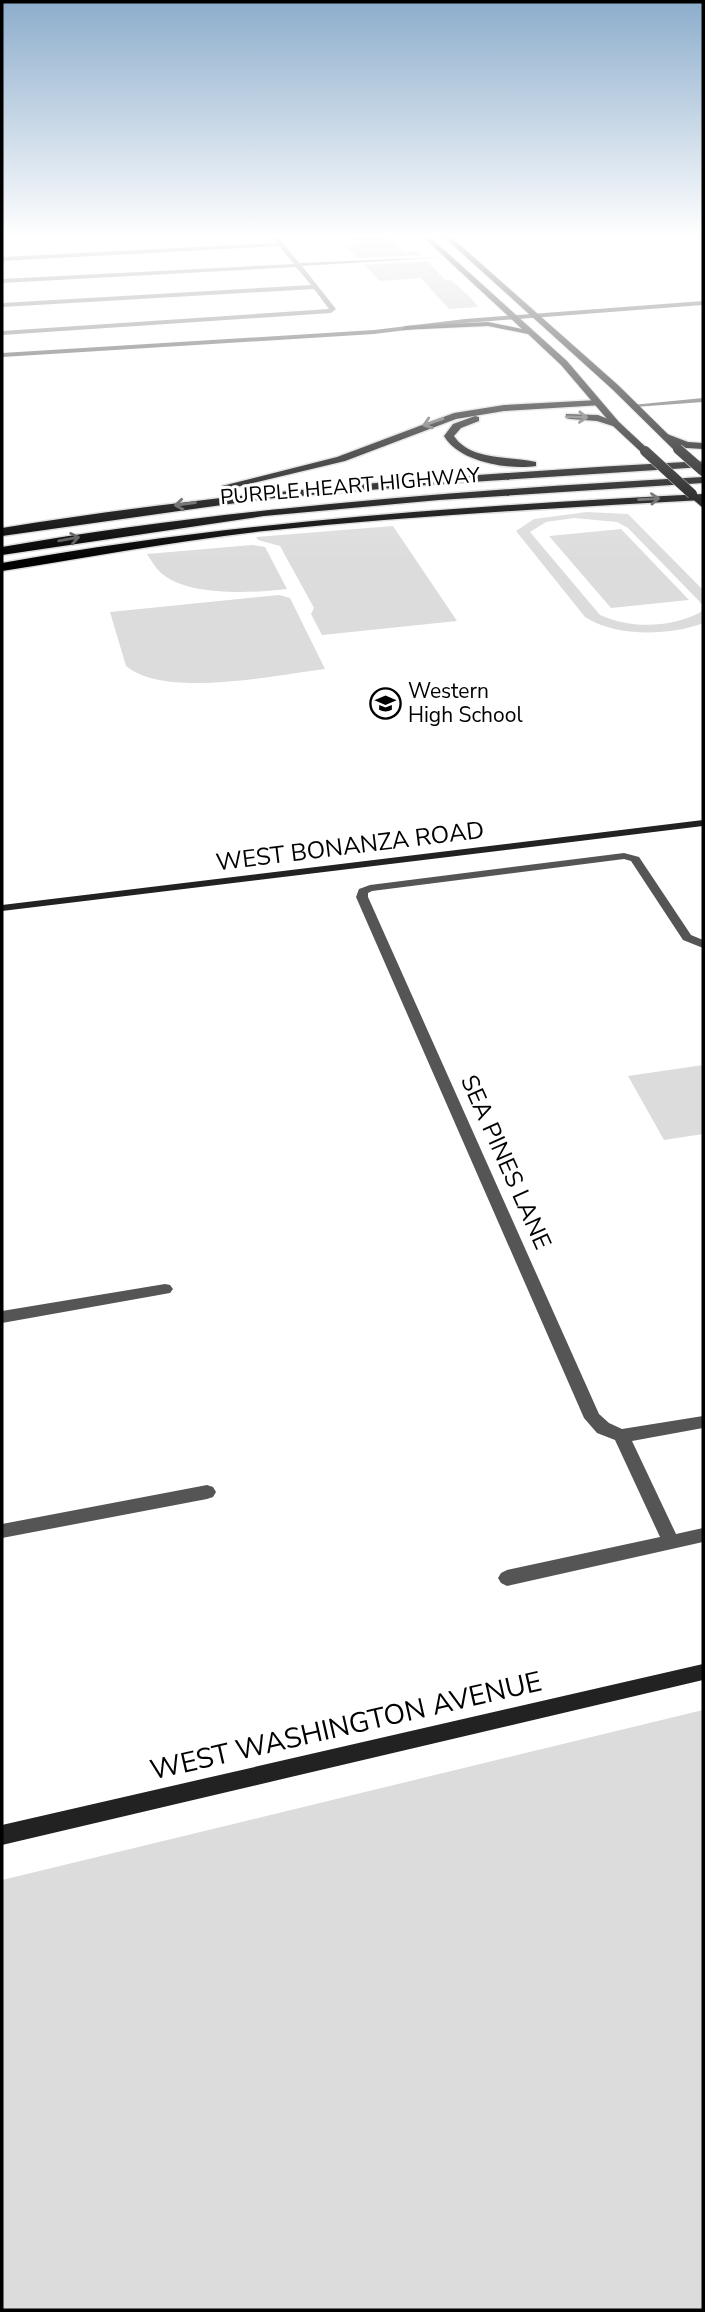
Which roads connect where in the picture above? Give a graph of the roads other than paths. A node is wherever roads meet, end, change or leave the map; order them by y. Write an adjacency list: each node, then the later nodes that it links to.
1 (135, 346): 4 (street)
2 (544, 346): 5 (main road)
3 (569, 346): 8 (main road)
4 (2, 355)
5 (577, 378): 7 (main road); 8 (main road)
6 (703, 401): 8 (street)
7 (598, 404): 8 (main road); 9 (main road); 17 (highway, one-way to 17)
8 (635, 405): 10 (main road)
9 (616, 424): 13 (highway, one-way to 9); 18 (main road, bridge)
10 (667, 437): 11 (highway); 15 (main road, bridge)
11 (703, 446)
12 (703, 455): 13 (highway)
13 (534, 464): 17 (highway)
14 (703, 464): 20 (highway, PURPLE HEART HIGHWAY, one-way to 20)
15 (703, 471)
16 (703, 480): 21 (highway); 22 (highway, PURPLE HEART HIGHWAY, one-way to 16)
17 (219, 488): 19 (highway)
18 (698, 498): 21 (highway, one-way to 18)
19 (2, 520)
20 (2, 532)
21 (97, 550): 23 (highway)
22 (2, 551)
23 (2, 567)
24 (703, 823): 25 (street, WEST BONANZA ROAD)
25 (2, 908)
26 (703, 944): 30 (street, SEA PINES LANE)
27 (164, 1289): 28 (street)
28 (2, 1317)
29 (703, 1422): 30 (street)
30 (621, 1436): 34 (street)
31 (207, 1492): 32 (street)
32 (2, 1531)
33 (703, 1535): 34 (street)
34 (671, 1542): 35 (street)
35 (507, 1578)
36 (703, 1672): 37 (street, WEST WASHINGTON AVENUE)
37 (2, 1835)

